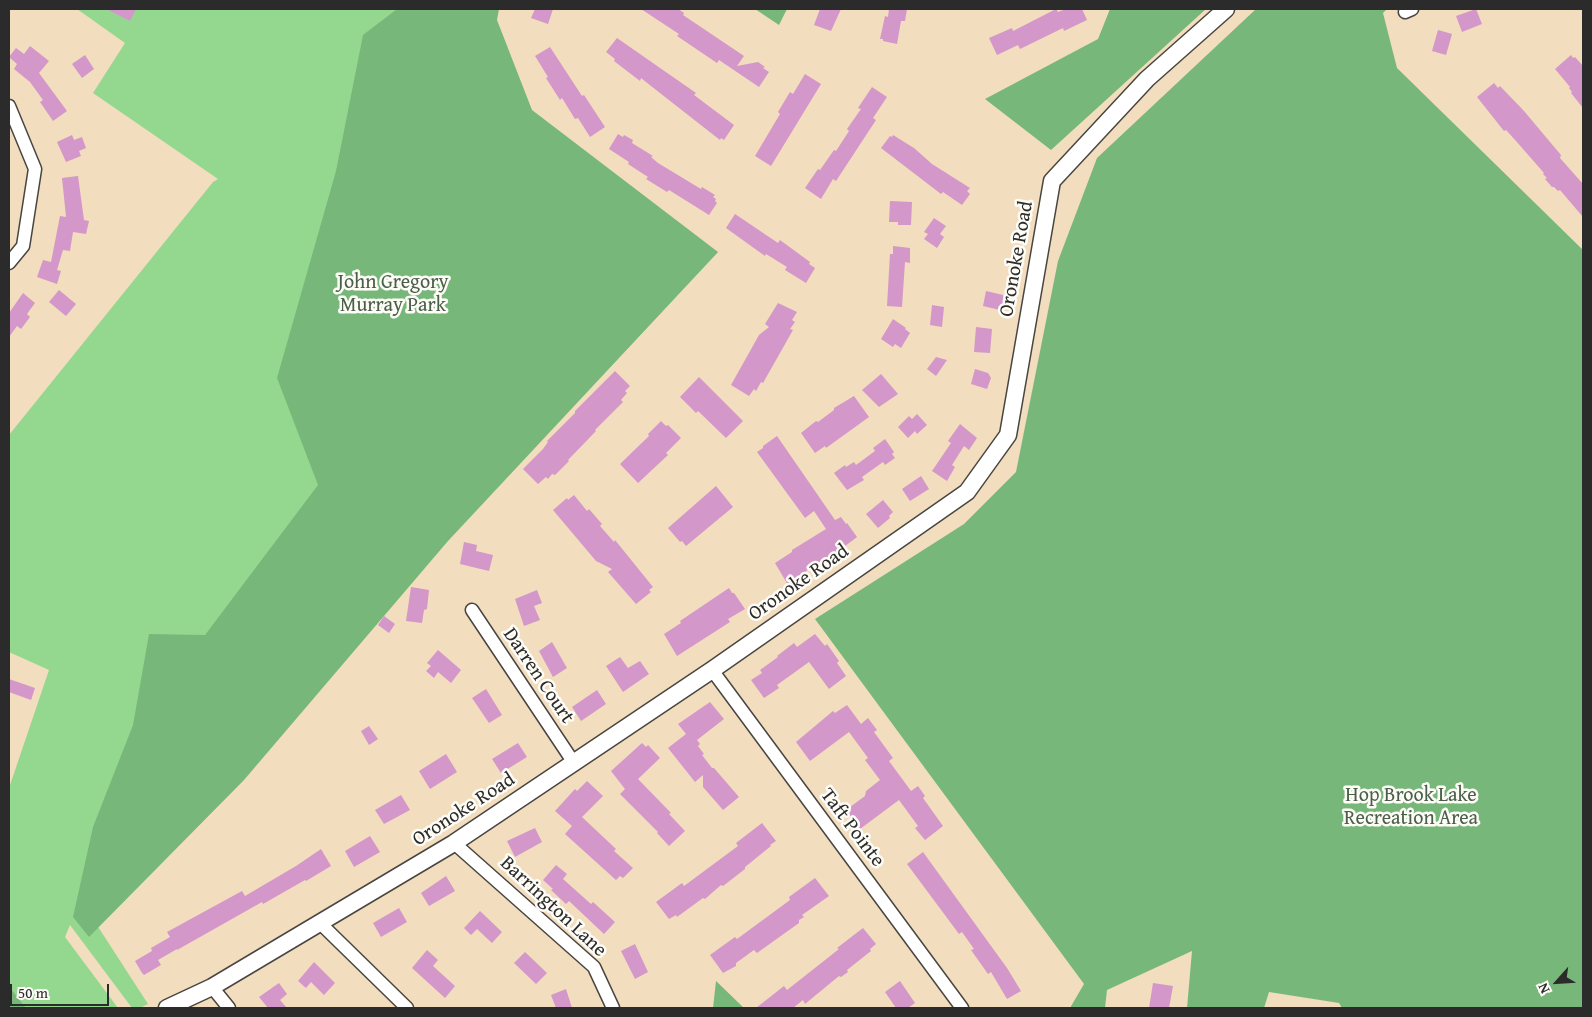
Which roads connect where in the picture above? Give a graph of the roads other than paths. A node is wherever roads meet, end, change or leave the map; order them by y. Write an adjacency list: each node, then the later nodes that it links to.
1 (1226, 9): 5 (street, Oronoke Road)
2 (9, 106): 3 (street)
3 (9, 263)
4 (472, 610): 6 (street, Darren Court)
5 (712, 670): 6 (street, Oronoke Road); 14 (street, Taft Pointe)
6 (574, 763): 7 (street, Oronoke Road)
7 (454, 843): 8 (street, Oronoke Road); 13 (street, Barrington Lane)
8 (320, 923): 9 (street, Oronoke Road); 12 (street)
9 (212, 988): 10 (street, Oronoke Road); 11 (street)
10 (167, 1008)
11 (229, 1008)
12 (407, 1008)
13 (612, 1008)
14 (962, 1008)

